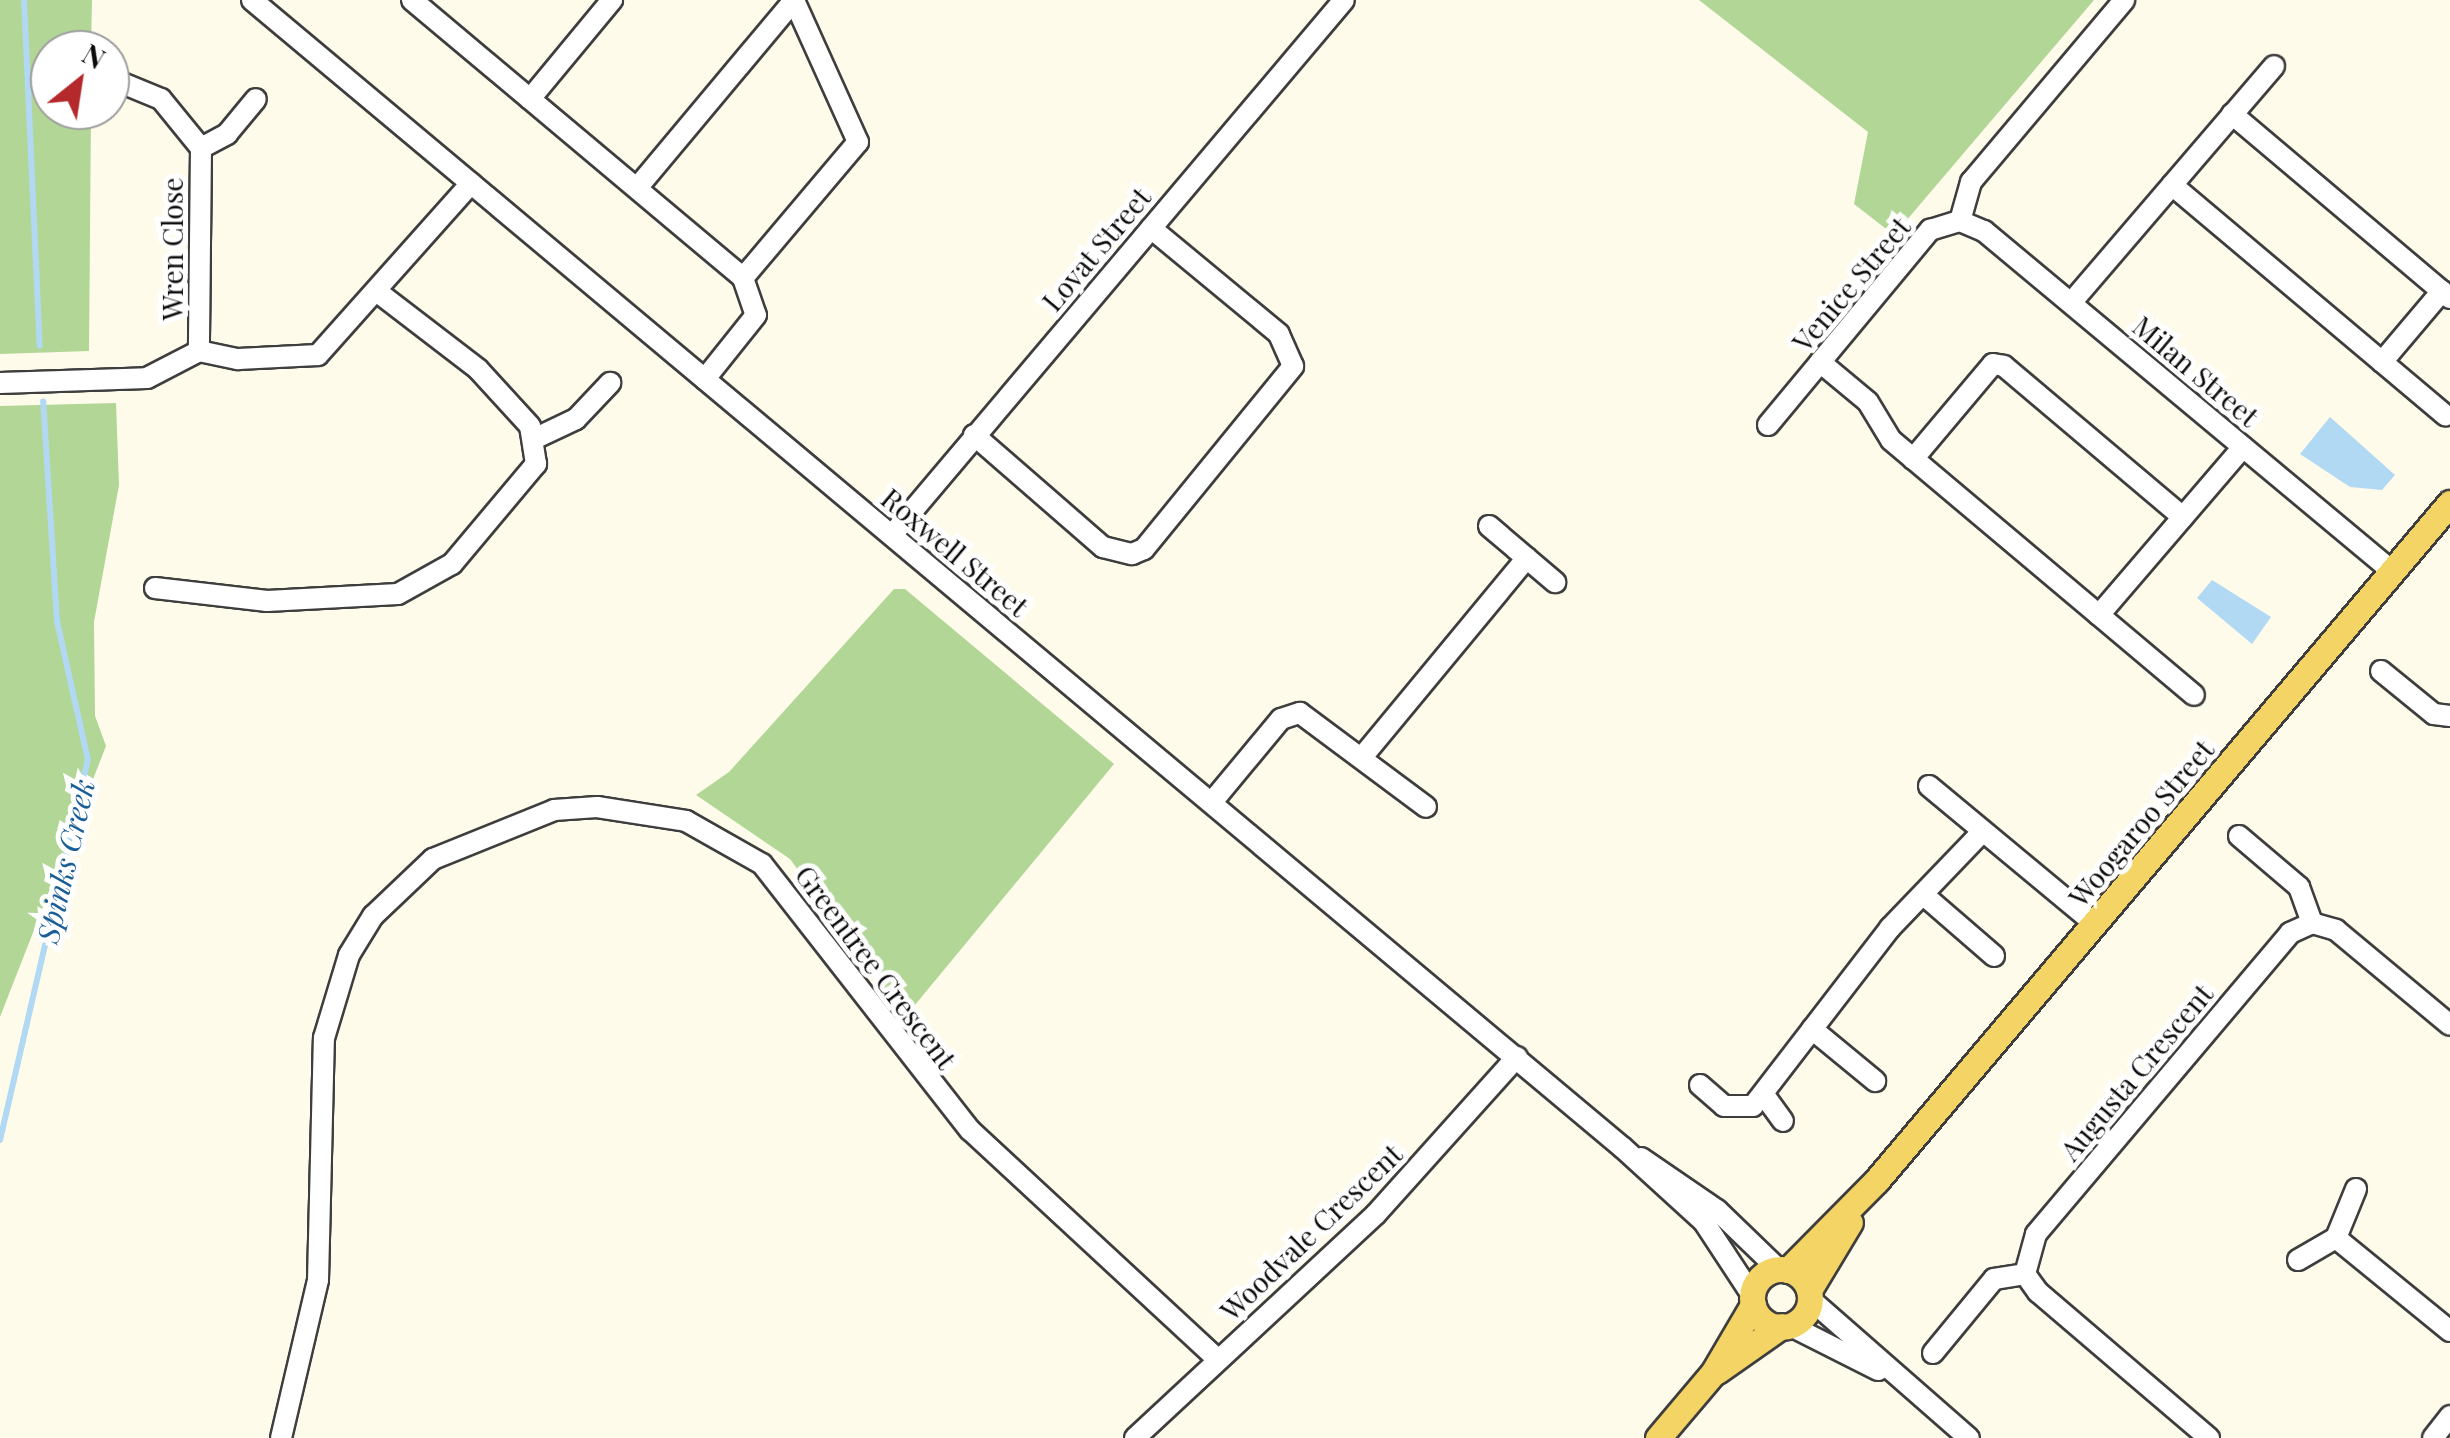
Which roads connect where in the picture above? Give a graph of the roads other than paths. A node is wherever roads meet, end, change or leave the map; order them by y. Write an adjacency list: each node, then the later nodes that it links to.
1 (252, 0): 13 (street, Roxwell Street)
2 (612, 0): 9 (street)
3 (794, 0): 15 (street); 18 (street)
4 (1344, 0): 17 (street, Lovat Street)
5 (2124, 0): 16 (street)
6 (420, 2): 9 (street)
7 (2274, 66): 11 (street)
8 (130, 86): 12 (street, Wren Close)
9 (530, 98): 15 (street)
10 (256, 99): 12 (street, Wren Close)
11 (2232, 114): 14 (street); 20 (street)
12 (201, 148): 22 (street, Wren Close)
13 (472, 184): 19 (street); 25 (street, Roxwell Street)
14 (2172, 185): 21 (street); 24 (street)
15 (637, 188): 18 (street)
16 (1960, 221): 21 (street, Milan Street); 23 (street, Venice Street)
17 (1150, 228): 30 (street, Lovat Street); 30 (street)
18 (743, 278): 25 (street)
19 (379, 292): 22 (street); 31 (street)
20 (2446, 294): 24 (street)
21 (2070, 303): 32 (street, Milan Street)
22 (199, 351): 26 (street)
23 (1820, 362): 29 (street, Venice Street); 33 (street)
24 (2382, 362): 28 (street)
25 (705, 378): 37 (street, Roxwell Street)
26 (0, 382)
27 (610, 383): 31 (street)
28 (2446, 416)
29 (1768, 426)
30 (974, 435): 37 (street, Lovat Street)
31 (536, 438): 41 (street)
32 (2243, 447): 35 (street); 39 (street, Milan Street)
33 (1914, 459): 35 (street); 42 (street)
34 (2450, 503): 39 (main road, Woogaroo Street)
35 (2182, 518): 42 (street)
36 (1489, 526): 38 (street)
37 (892, 534): 48 (street, Roxwell Street)
38 (1528, 558): 40 (street); 46 (street)
39 (2392, 570): 53 (main road, Woogaroo Street)
40 (1555, 582)
41 (154, 588)
42 (2098, 615): 44 (street)
43 (2381, 671): 45 (street)
44 (2194, 695)
45 (2450, 716)
46 (1363, 756): 48 (street); 49 (street)
47 (1930, 786): 50 (street)
48 (1212, 802): 58 (street, Roxwell Street)
49 (1426, 807)
50 (1983, 831): 52 (street); 53 (street)
51 (2240, 836): 54 (street)
52 (1926, 896): 55 (street); 57 (street)
53 (2095, 924): 64 (main road, Woogaroo Street)
54 (2312, 924): 56 (street); 69 (street, Augusta Crescent)
55 (1994, 956)
56 (2450, 1025)
57 (1812, 1029): 59 (street); 61 (street)
58 (1517, 1057): 63 (street, Roxwell Street); 75 (street, Woodvale Crescent)
59 (1876, 1081)
60 (1700, 1085): 61 (street)
61 (1764, 1094): 62 (street)
62 (1783, 1121)
63 (1622, 1147): 68 (street, Roxwell Street); 71 (street, Roxwell Street)
64 (1877, 1180): 68 (main road, Woogaroo Street); 70 (main road, Woogaroo Street)
65 (2356, 1189): 66 (street)
66 (2336, 1238): 67 (street); 73 (street)
67 (2298, 1260)
68 (1783, 1269): 70 (main road); 71 (main road, Woogaroo Street)
69 (2025, 1274): 74 (street); 83 (street)
70 (1810, 1294): 72 (main road, Woogaroo Street); 77 (street)
71 (1753, 1300): 72 (main road); 76 (main road, Woogaroo Street)
72 (1785, 1326): 76 (main road, Woogaroo Street); 77 (street)
73 (2450, 1332)
74 (1933, 1353)
75 (1217, 1359): 79 (street, Greentree Crescent); 80 (street, Woodvale Crescent)
76 (1713, 1374): 81 (main road, Woogaroo Street)
77 (1902, 1382): 82 (street)
78 (2450, 1416): 84 (street)
79 (281, 1438)
80 (1134, 1438)
81 (1658, 1438)
82 (1969, 1438)
83 (2209, 1438)
84 (2433, 1438)

